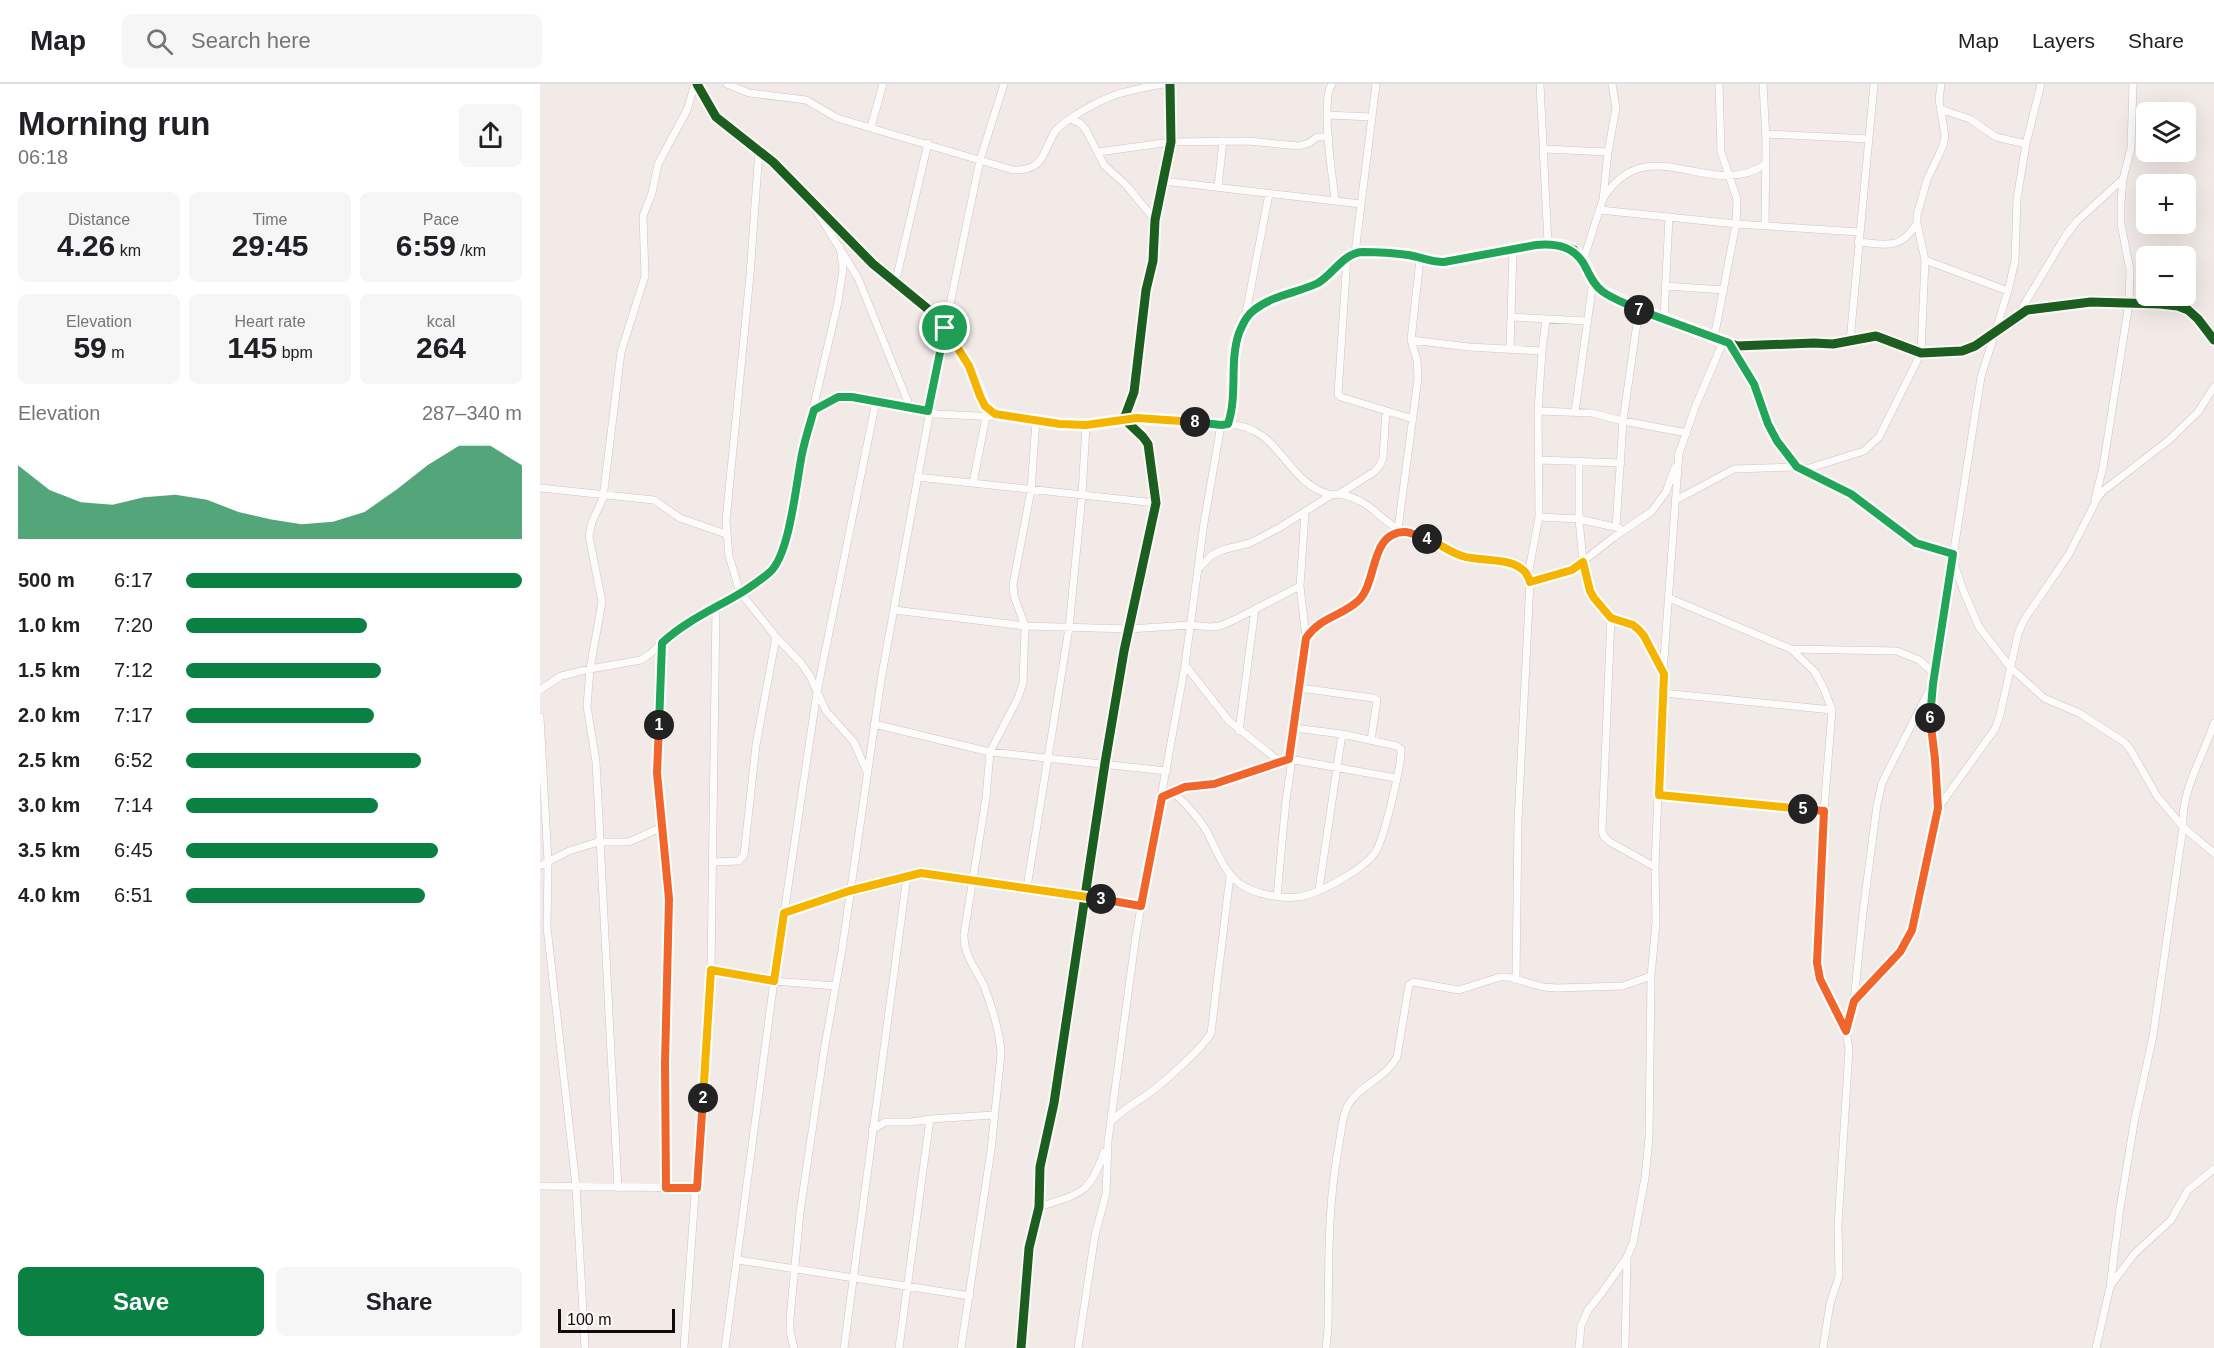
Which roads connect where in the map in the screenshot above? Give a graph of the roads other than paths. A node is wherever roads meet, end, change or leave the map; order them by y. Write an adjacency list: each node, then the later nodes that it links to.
1 (696, 84): 31 (street); 110 (street)
2 (727, 84): 22 (street)
3 (883, 84): 22 (street)
4 (1004, 84): 34 (street)
5 (1163, 84): 17 (street)
6 (1170, 84): 27 (street)
7 (1332, 84): 19 (street)
8 (1376, 84): 20 (street)
9 (1540, 84): 30 (street)
10 (1612, 84): 33 (street)
11 (1719, 84): 36 (street)
12 (1763, 84): 23 (street)
13 (1874, 84): 25 (street)
14 (1941, 84): 18 (street)
15 (2041, 84): 29 (street)
16 (2133, 84): 37 (street)
17 (1127, 87): 21 (street)
18 (1940, 109): 29 (street); 49 (street)
19 (1327, 115): 20 (street); 24 (street)
20 (1372, 117): 44 (street)
21 (1070, 118): 32 (street); 34 (street)
22 (871, 127): 28 (street)
23 (1766, 134): 25 (street); 35 (street)
24 (1329, 136): 26 (street); 43 (street)
25 (1869, 139): 51 (street)
26 (1222, 141): 27 (street); 39 (street)
27 (1171, 142): 32 (street); 38 (street)
28 (928, 143): 34 (street); 62 (street)
29 (2026, 144): 65 (street)
30 (1544, 149): 33 (street); 53 (street)
31 (759, 150): 41 (street); 122 (street)
32 (1098, 152): 47 (street)
33 (1608, 152): 42 (street)
34 (980, 160): 74 (street)
35 (1764, 165): 36 (street); 50 (street)
36 (1729, 177): 42 (street); 48 (street)
37 (2123, 179): 66 (street); 68 (street)
38 (1163, 181): 39 (street); 47 (street)
39 (1218, 188): 40 (street)
40 (1269, 194): 43 (street); 71 (street)
41 (807, 197): 54 (street); 62 (street)
42 (1603, 199): 45 (street)
43 (1335, 201): 44 (street)
44 (1361, 204): 56 (street)
45 (1600, 210): 46 (street); 60 (street)
46 (1669, 217): 48 (street); 63 (street)
47 (1155, 220): 94 (street)
48 (1736, 224): 50 (street); 64 (street)
49 (1917, 224): 52 (street); 59 (street)
50 (1765, 226): 51 (street)
51 (1859, 232): 52 (street)
52 (1858, 242): 79 (street)
53 (1548, 244): 55 (street); 60 (street)
54 (840, 247): 86 (street); 87 (street)
55 (1513, 250): 58 (street); 69 (street)
56 (1355, 253): 57 (street); 58 (street)
57 (1347, 257): 71 (street); 89 (street)
58 (1420, 259): 77 (street)
59 (1925, 260): 65 (street); 83 (street)
60 (1583, 261): 61 (street)
61 (1593, 281): 67 (street); 73 (street)
62 (895, 284): 74 (street)
63 (1665, 286): 64 (street); 70 (street)
64 (1724, 290): 76 (street)
65 (2008, 291): 75 (street)
66 (2129, 303): 68 (street); 78 (street); 115 (street)
67 (1639, 309): 70 (street); 97 (street)
68 (2017, 316): 75 (street)
69 (1512, 317): 72 (street); 81 (street)
70 (1664, 318): 76 (street)
71 (1245, 319): 98 (street)
72 (1546, 320): 73 (street); 82 (street)
73 (1587, 321): 91 (street)
74 (945, 328): 88 (street); 93 (street)
75 (1995, 331): 83 (street); 123 (street)
76 (1714, 338): 80 (street)
77 (1411, 340): 81 (street); 95 (street)
78 (2214, 340)
79 (1850, 341): 80 (street); 83 (street)
80 (1726, 343): 100 (street); 105 (street)
81 (1510, 349): 82 (street)
82 (1542, 351): 90 (street)
83 (1921, 353): 105 (street)
84 (2214, 387): 115 (street)
85 (876, 401): 86 (street); 87 (street); 150 (street)
86 (910, 407): 88 (street)
87 (814, 410): 128 (street)
88 (928, 411): 92 (street); 106 (street)
89 (1386, 411): 95 (street); 112 (street)
90 (1538, 411): 91 (street); 102 (street)
91 (1575, 412): 97 (street)
92 (986, 417): 93 (street); 107 (street)
93 (1005, 417): 96 (street)
94 (1124, 419): 98 (street); 99 (street); 114 (street)
95 (1413, 419): 121 (street)
96 (1036, 421): 99 (street); 109 (street)
97 (1623, 421): 100 (street); 104 (street)
98 (1225, 424): 112 (street); 125 (street)
99 (1086, 425): 111 (street)
100 (1687, 433): 101 (street)
101 (1679, 452): 113 (street); 120 (street)
102 (1540, 460): 103 (street); 117 (street)
103 (1579, 463): 104 (street); 118 (street)
104 (1621, 463): 119 (street)
105 (1800, 469): 113 (street); 123 (street)
106 (916, 477): 107 (street); 132 (street)
107 (973, 483): 109 (street)
108 (540, 488): 110 (street)
109 (1031, 490): 111 (street); 135 (street)
110 (604, 494): 122 (street); 144 (street)
111 (1082, 495): 114 (street); 136 (street)
112 (1335, 495): 116 (street); 121 (street)
113 (1676, 500): 129 (street)
114 (1156, 503): 137 (street)
115 (2093, 505): 143 (street)
116 (1305, 513): 125 (street); 127 (street)
117 (1539, 517): 118 (street); 126 (street)
118 (1579, 519): 119 (street); 124 (street)
119 (1616, 527): 120 (street)
120 (1626, 529): 124 (street)
121 (1401, 530): 126 (street); 139 (street)
122 (726, 534): 128 (street)
123 (1953, 556): 143 (street); 146 (street)
124 (1583, 562): 126 (street); 133 (street)
125 (1200, 568): 134 (street)
126 (1529, 578): 195 (street)
127 (1300, 586): 131 (street); 139 (street)
128 (740, 592): 130 (street); 138 (street)
129 (1669, 598): 141 (street); 145 (street)
130 (716, 606): 140 (street); 180 (street)
131 (1255, 609): 134 (street); 157 (street)
132 (894, 610): 135 (street); 155 (street)
133 (1611, 618): 145 (street); 182 (street)
134 (1190, 625): 137 (street); 142 (street)
135 (1025, 626): 136 (street); 160 (street)
136 (1069, 628): 137 (street); 161 (street)
137 (1129, 629): 164 (street)
138 (776, 637): 150 (street); 180 (street)
139 (1306, 638): 148 (street)
140 (662, 643): 144 (street); 174 (street)
141 (1791, 649): 146 (street); 152 (street)
142 (1185, 665): 157 (street); 166 (street)
143 (2010, 667): 172 (street); 175 (street)
144 (590, 669): 149 (street); 176 (street)
145 (1664, 674): 151 (street)
146 (1935, 674): 147 (street)
147 (1933, 684): 172 (street); 198 (street)
148 (1300, 688): 156 (street); 159 (street)
149 (540, 690)
150 (817, 692): 167 (street); 192 (street)
151 (1663, 693): 152 (street); 170 (street)
152 (1832, 710): 173 (street)
153 (540, 717): 177 (street)
154 (2214, 723): 175 (street)
155 (874, 724): 160 (street); 167 (street)
156 (1294, 728): 158 (street); 162 (street)
157 (1239, 731): 163 (street)
158 (1342, 734): 159 (street); 165 (street)
159 (1371, 740): 168 (street)
160 (990, 752): 161 (street); 185 (street)
161 (1047, 758): 164 (street); 186 (street)
162 (1289, 759): 163 (street); 165 (street); 190 (street)
163 (1280, 762): 169 (street)
164 (1105, 763): 166 (street); 189 (street)
165 (1337, 767): 168 (street); 187 (street)
166 (1167, 771): 171 (street)
167 (867, 772): 188 (street)
168 (1396, 778): 187 (street)
169 (1173, 792): 171 (street); 184 (street)
170 (1659, 795): 173 (street); 182 (street)
171 (1162, 797): 191 (street)
172 (1938, 808): 198 (street)
173 (1824, 811): 199 (street)
174 (662, 827): 176 (street); 209 (street)
175 (2182, 827): 178 (street); 217 (street)
176 (598, 842): 179 (street); 208 (street)
177 (543, 850): 179 (street)
178 (2214, 853)
179 (548, 862): 181 (street); 207 (street)
180 (714, 862): 193 (street)
181 (540, 866)
182 (1655, 867): 194 (street)
183 (907, 876): 185 (street); 188 (street); 203 (street)
184 (1230, 876): 190 (street); 202 (street)
185 (973, 879): 186 (street); 200 (street)
186 (1027, 887): 189 (street)
187 (1319, 889): 190 (street)
188 (849, 891): 192 (street); 197 (street)
189 (1085, 896): 191 (street); 211 (street)
190 (1277, 896)
191 (1141, 906): 202 (street)
192 (784, 913): 196 (street)
193 (711, 970): 196 (street); 210 (street)
194 (1651, 976): 195 (street); 212 (street)
195 (1516, 980): 228 (street)
196 (774, 981): 197 (street); 213 (street)
197 (836, 987): 214 (street)
198 (1854, 1001): 199 (street)
199 (1846, 1031): 231 (street)
200 (994, 1115): 201 (street); 218 (street)
201 (930, 1119): 203 (street); 216 (street)
202 (1111, 1122): 204 (street)
203 (872, 1130): 215 (street)
204 (1108, 1141): 211 (street); 227 (street)
205 (2214, 1169): 217 (street)
206 (540, 1186): 207 (street)
207 (576, 1186): 208 (street); 219 (street)
208 (618, 1188): 209 (street)
209 (666, 1188): 210 (street)
210 (697, 1188): 220 (street)
211 (1039, 1207): 226 (street)
212 (1627, 1257): 229 (street); 230 (street)
213 (738, 1260): 214 (street); 221 (street)
214 (795, 1269): 215 (street); 222 (street)
215 (853, 1277): 216 (street); 223 (street)
216 (907, 1286): 218 (street); 224 (street)
217 (2110, 1287): 232 (street)
218 (970, 1296): 225 (street)
219 (585, 1348)
220 (684, 1348)
221 (725, 1348)
222 (794, 1348)
223 (844, 1348)
224 (899, 1348)
225 (962, 1348)
226 (1021, 1348)
227 (1078, 1348)
228 (1326, 1348)
229 (1579, 1348)
230 (1625, 1348)
231 (1823, 1348)
232 (2096, 1348)

